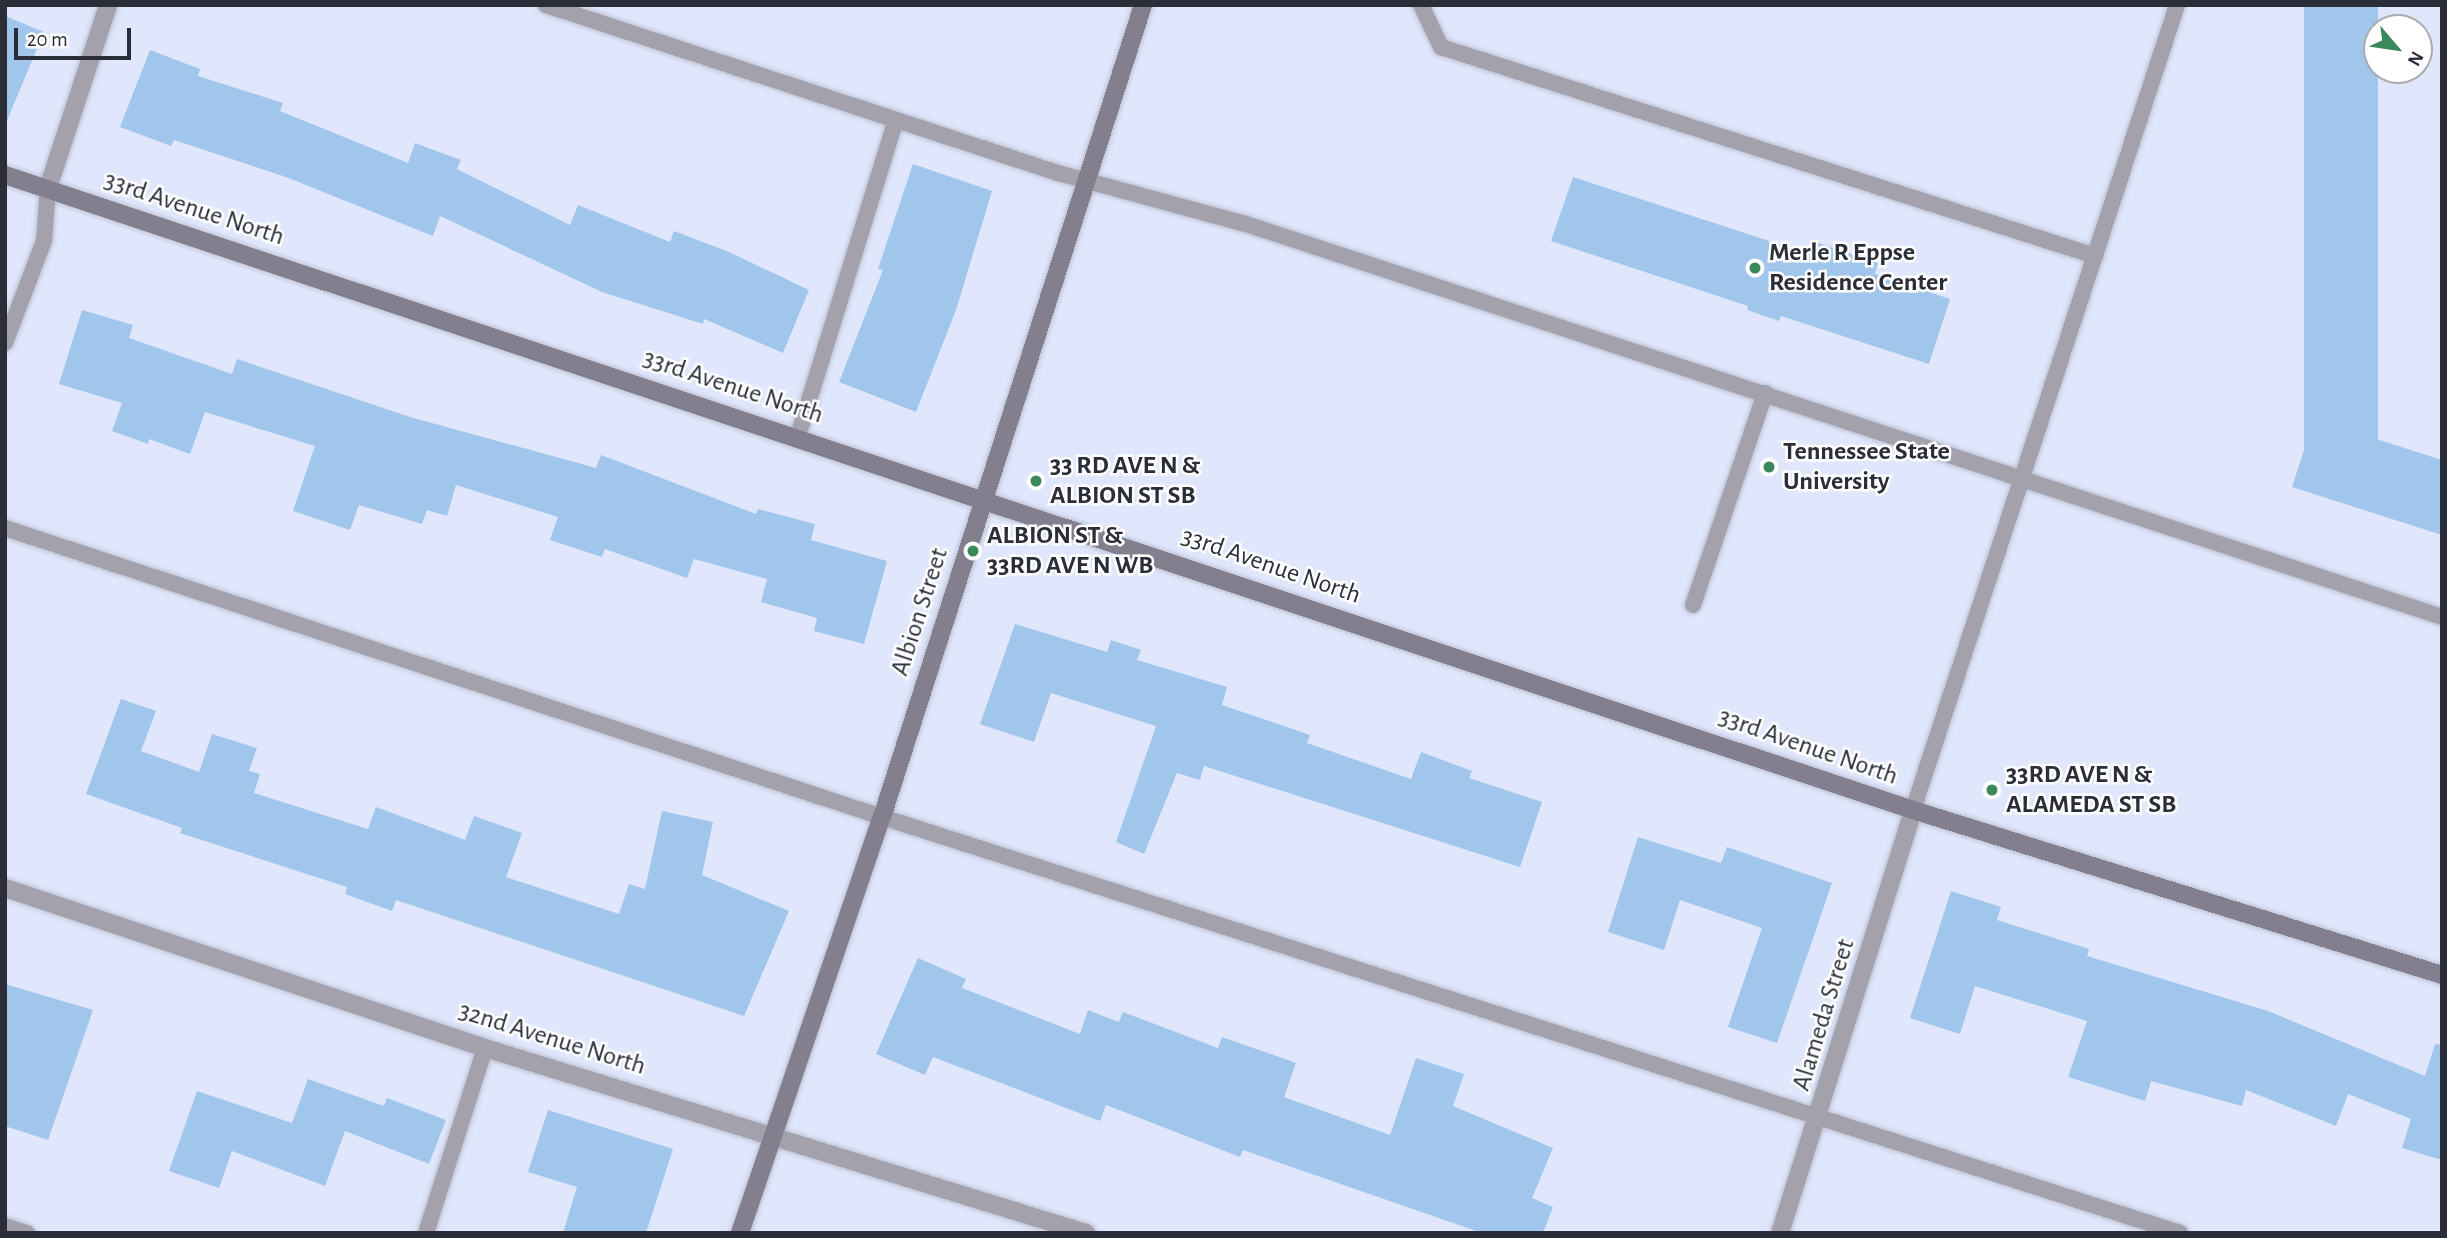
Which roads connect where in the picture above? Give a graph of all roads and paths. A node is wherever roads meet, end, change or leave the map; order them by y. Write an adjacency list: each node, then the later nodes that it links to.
1 (108, 5): 9 (street)
2 (546, 5): 6 (lane)
3 (1143, 5): 8 (street, Albion Street)
4 (1421, 5): 10 (lane)
5 (2177, 5): 10 (lane)
6 (896, 120): 8 (lane); 13 (lane)
7 (5, 174): 9 (street, 33rd Avenue North)
8 (1086, 179): 12 (lane); 15 (street, Albion Street)
9 (48, 188): 11 (lane); 13 (street, 33rd Avenue North)
10 (2095, 256): 14 (lane)
11 (5, 344)
12 (1765, 393): 14 (lane); 17 (lane)
13 (797, 436): 15 (street, 33rd Avenue North)
14 (2022, 478): 18 (lane); 19 (lane)
15 (984, 498): 19 (street, 33rd Avenue North); 20 (street, Albion Street)
16 (5, 528): 20 (lane)
17 (1693, 605)
18 (2442, 617)
19 (1913, 810): 22 (street, 33rd Avenue North); 24 (street, Alameda Street)
20 (883, 817): 24 (lane); 25 (street, Albion Street)
21 (5, 888): 23 (street, 32nd Avenue North)
22 (2442, 975)
23 (485, 1048): 25 (street, 32nd Avenue North); 28 (lane)
24 (1820, 1117): 31 (street, Alameda Street); 32 (lane)
25 (773, 1133): 29 (street, Albion Street); 30 (street, 32nd Avenue North)
26 (5, 1226): 27 (lane)
27 (27, 1233)
28 (426, 1233)
29 (740, 1233)
30 (1086, 1233)
31 (1780, 1233)
32 (2180, 1233)

